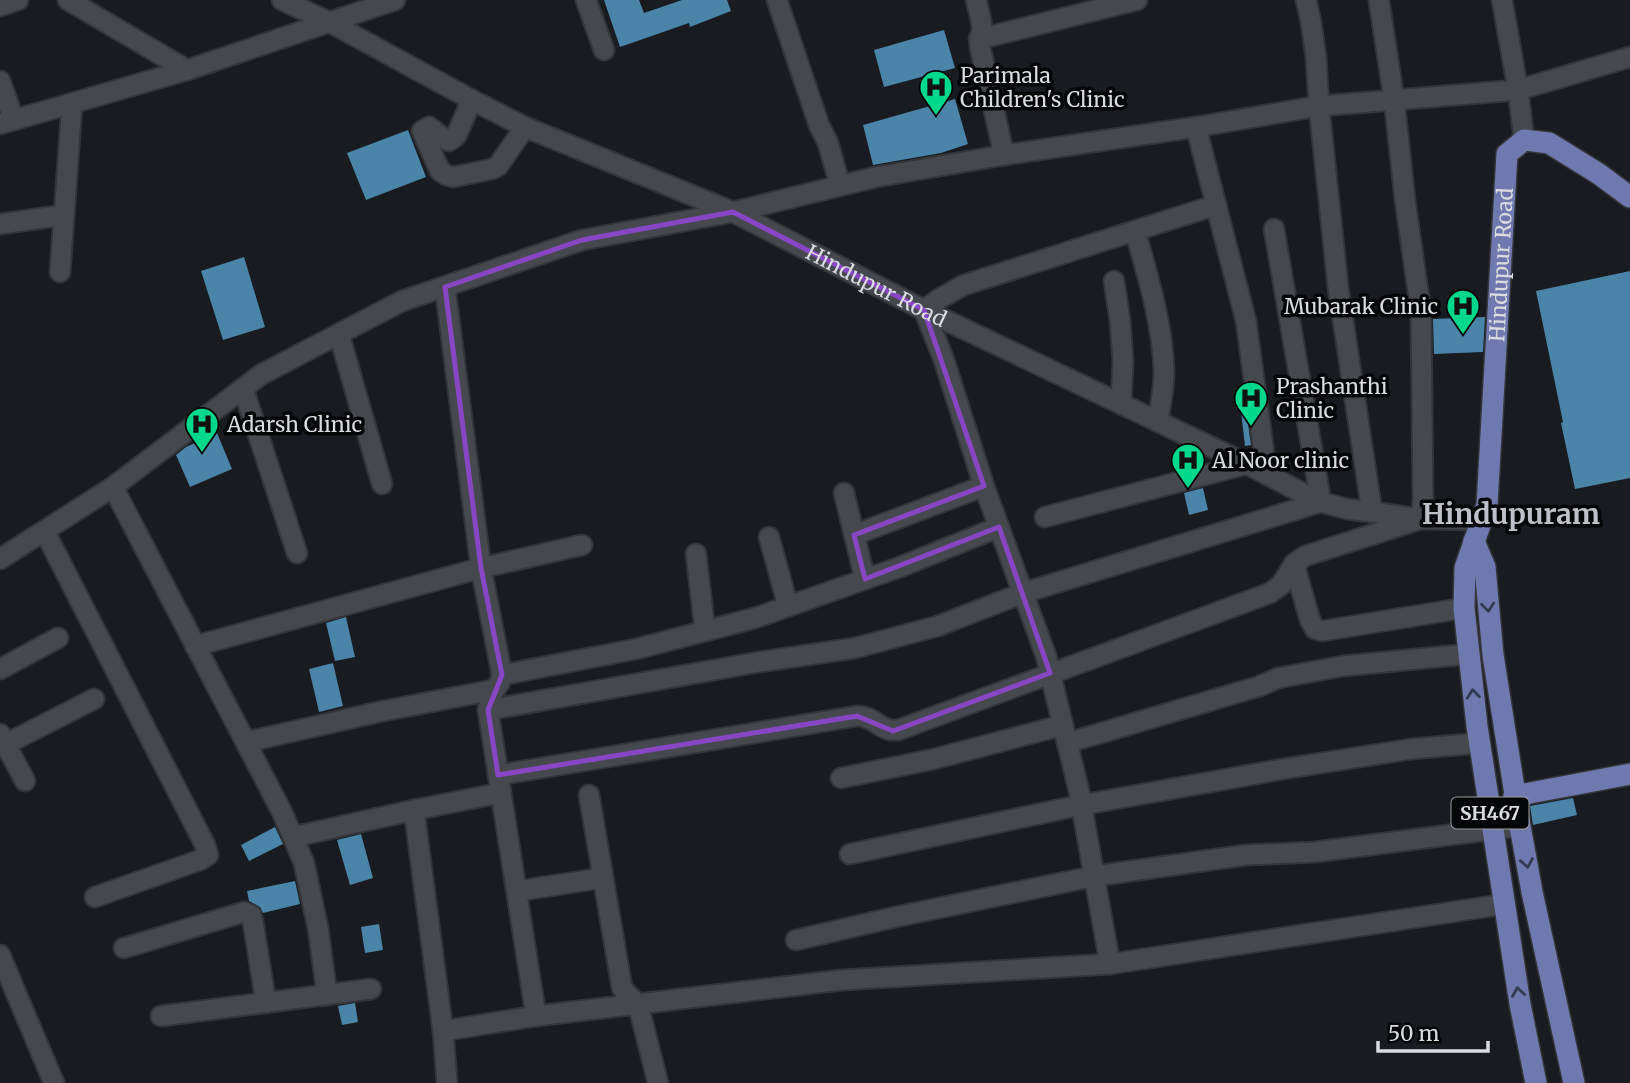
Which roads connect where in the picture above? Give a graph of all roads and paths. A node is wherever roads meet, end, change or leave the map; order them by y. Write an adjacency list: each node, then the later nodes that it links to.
1 (18, 0): 12 (street)
2 (68, 0): 17 (street)
3 (282, 0): 13 (street, Hindupur Road)
4 (395, 0): 13 (street)
5 (586, 0): 15 (street)
6 (777, 0): 29 (street)
7 (976, 0): 14 (street)
8 (1137, 0): 14 (street)
9 (1306, 0): 23 (street)
10 (1502, 0): 19 (street)
11 (1379, 1): 20 (street)
12 (0, 6)
13 (331, 23): 17 (street); 21 (street, Hindupur Road)
14 (979, 39): 28 (street)
15 (604, 50)
16 (1630, 57): 19 (street)
17 (187, 70): 22 (street)
18 (0, 81): 24 (street)
19 (1518, 90): 20 (street); 27 (street)
20 (1394, 99): 23 (street); 54 (street)
21 (472, 100): 25 (street, Hindupur Road); 25 (street)
22 (72, 104): 24 (street); 33 (street)
23 (1319, 106): 26 (street); 52 (street)
24 (7, 122)
25 (525, 127): 32 (street, Hindupur Road)
26 (1196, 127): 28 (street); 31 (street)
27 (1524, 140): 30 (main road); 55 (main road, Hindupur Road / SH467)
28 (1004, 155): 29 (street)
29 (840, 185): 32 (street)
30 (1630, 197)
31 (1216, 205): 36 (street); 46 (street)
32 (733, 212): 39 (street); 40 (street, Hindupur Road)
33 (64, 215): 34 (street); 37 (street)
34 (0, 224)
35 (1274, 229): 51 (street)
36 (1135, 231): 40 (street); 44 (street)
37 (60, 272)
38 (1114, 281): 43 (street)
39 (445, 287): 41 (street); 66 (street)
40 (924, 310): 43 (street, Hindupur Road); 48 (street)
41 (339, 334): 42 (street); 47 (street)
42 (243, 388): 49 (street); 62 (street)
43 (1121, 404): 44 (street, Hindupur Road)
44 (1158, 422): 45 (street, Hindupur Road)
45 (1247, 464): 46 (street, Hindupur Road); 53 (street)
46 (1267, 475): 51 (street, Hindupur Road)
47 (382, 484)
48 (984, 486): 56 (street); 58 (street)
49 (113, 487): 57 (street); 73 (street)
50 (844, 493): 58 (street)
51 (1321, 502): 52 (street, Hindupur Road); 68 (street)
52 (1373, 512): 54 (street, Hindupur Road)
53 (1045, 517)
54 (1421, 519): 55 (street, Hindupur Road); 65 (street)
55 (1482, 520): 60 (main road, Hindupur Road / SH467)
56 (999, 527): 67 (street); 68 (street)
57 (45, 531): 64 (street); 99 (street)
58 (854, 535): 67 (street)
59 (769, 537): 69 (street)
60 (1474, 541): 70 (main road, SH467); 89 (main road, SH467, one-way to 89)
61 (582, 545): 66 (street)
62 (298, 553)
63 (696, 554): 71 (street)
64 (0, 559)
65 (1294, 564): 70 (street); 76 (street)
66 (481, 568): 73 (street); 77 (street)
67 (865, 579): 69 (street)
68 (1023, 593): 76 (street); 79 (street)
69 (788, 606): 71 (street)
70 (1464, 608): 74 (main road, SH467)
71 (705, 631): 77 (street)
72 (58, 638): 75 (street)
73 (195, 646): 82 (street)
74 (1469, 654): 80 (street); 83 (main road, SH467, one-way to 74)
75 (0, 669)
76 (1050, 673): 80 (street); 87 (street)
77 (498, 683): 79 (street); 82 (street)
78 (94, 699): 81 (street)
79 (488, 710): 87 (street)
80 (1065, 734): 85 (street); 90 (street)
81 (3, 738): 86 (street)
82 (246, 742): 94 (street)
83 (1479, 743): 90 (street); 93 (main road, SH467)
84 (1630, 774): 89 (main road)
85 (841, 778)
86 (25, 781)
87 (499, 784): 91 (street); 98 (street)
88 (589, 795): 97 (street)
89 (1514, 796): 92 (main road, SH467)
90 (1081, 804): 95 (street); 96 (street)
91 (414, 810): 94 (street); 111 (street)
92 (1520, 826): 93 (street); 116 (main road, SH467, one-way to 116)
93 (1493, 829): 96 (street); 100 (main road, SH467)
94 (293, 837): 106 (street)
95 (850, 854)
96 (1095, 876): 101 (street); 104 (street)
97 (603, 877): 98 (street); 108 (street)
98 (517, 891): 110 (street)
99 (95, 897)
100 (1505, 904): 104 (street); 115 (main road, SH467, one-way to 100)
101 (796, 940)
102 (124, 948): 107 (street)
103 (0, 955): 112 (street)
104 (1110, 964): 108 (street)
105 (371, 989): 106 (street)
106 (327, 995): 107 (street)
107 (265, 1003): 109 (street)
108 (638, 1004): 110 (street); 114 (street)
109 (161, 1016)
110 (536, 1016): 111 (street)
111 (443, 1031): 113 (street)
112 (54, 1083)
113 (447, 1083)
114 (658, 1083)
115 (1536, 1083)
116 (1574, 1083)

